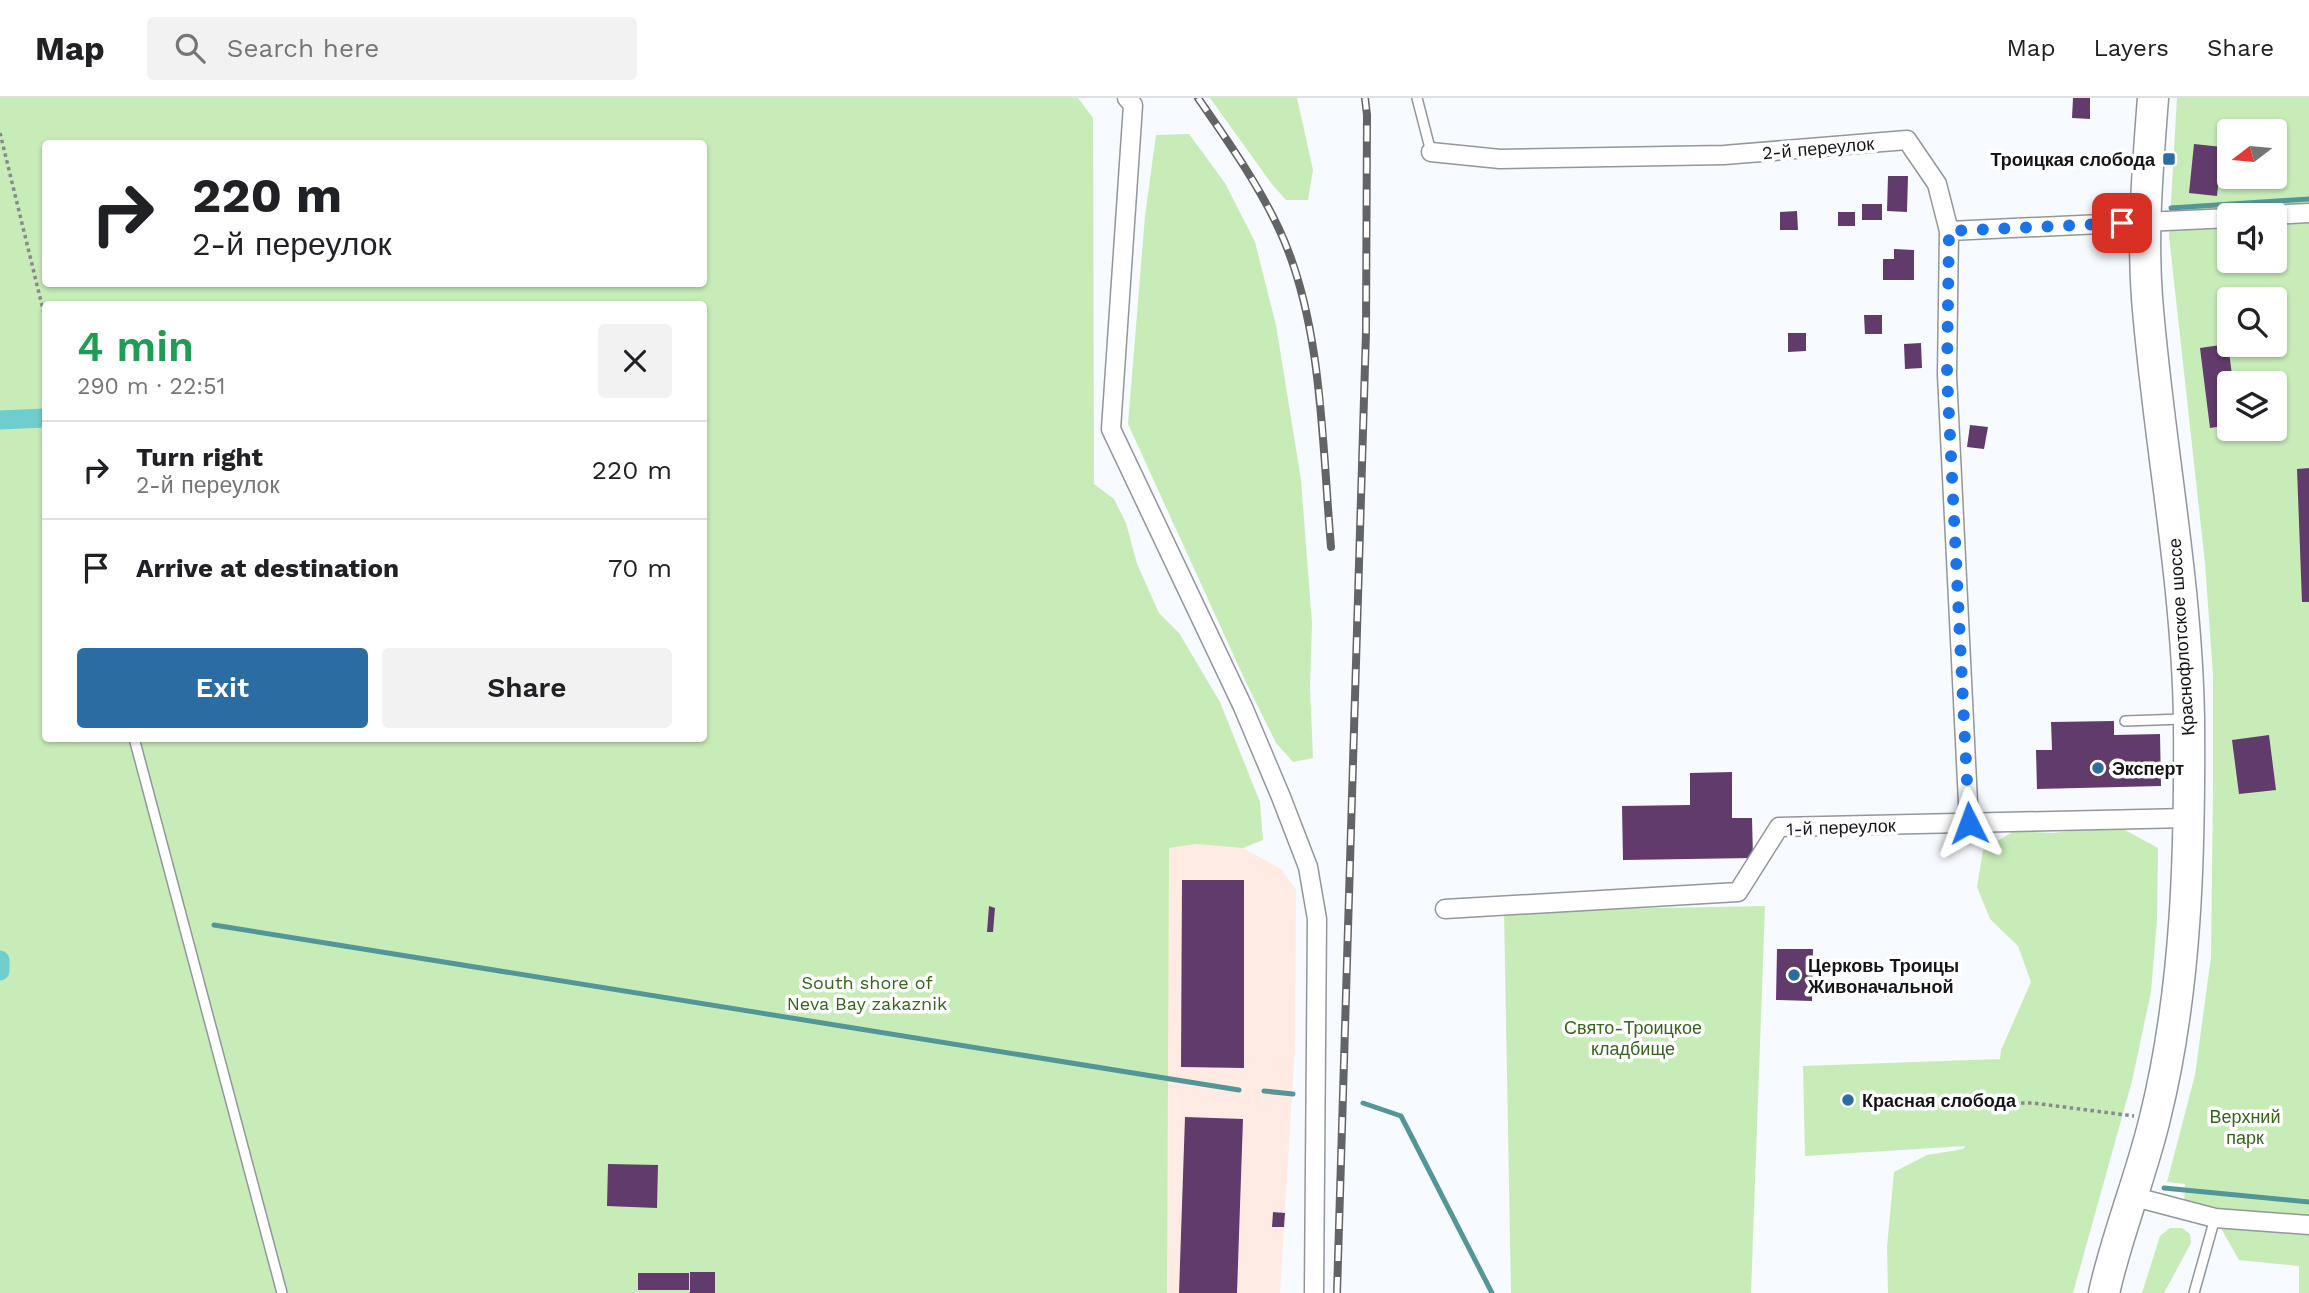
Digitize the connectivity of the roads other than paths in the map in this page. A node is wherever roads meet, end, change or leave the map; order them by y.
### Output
1 (1127, 98) edge
2 (1417, 98) edge
3 (2153, 98) edge
4 (1431, 152) joint
5 (2309, 213) edge
6 (2287, 214) edge
7 (2217, 219) edge
8 (2146, 222) junction
9 (1949, 231) junction
10 (2189, 718) junction
11 (2125, 721) dead end
12 (135, 742) edge
13 (2187, 818) junction
14 (1969, 823) junction
15 (1445, 909) dead end
16 (2131, 1196) junction
17 (2215, 1218) junction
18 (2309, 1225) edge
19 (282, 1293) edge
20 (1314, 1293) edge
21 (2104, 1293) edge
22 (2194, 1293) edge

1 - 20 street
2 - 4 lane
3 - 8 main road, Краснофлотское шоссе
4 - 9 street, 2-й переулок
5 - 6 street
7 - 8 street
8 - 9 street
8 - 10 main road, Краснофлотское шоссе
9 - 14 street
10 - 11 lane
10 - 13 main road, Краснофлотское шоссе
12 - 19 lane
13 - 14 street, 1-й переулок
13 - 16 main road, Краснофлотское шоссе
14 - 15 street, 1-й переулок
16 - 17 street
16 - 21 main road, Краснофлотское шоссе
17 - 18 street
17 - 22 lane

